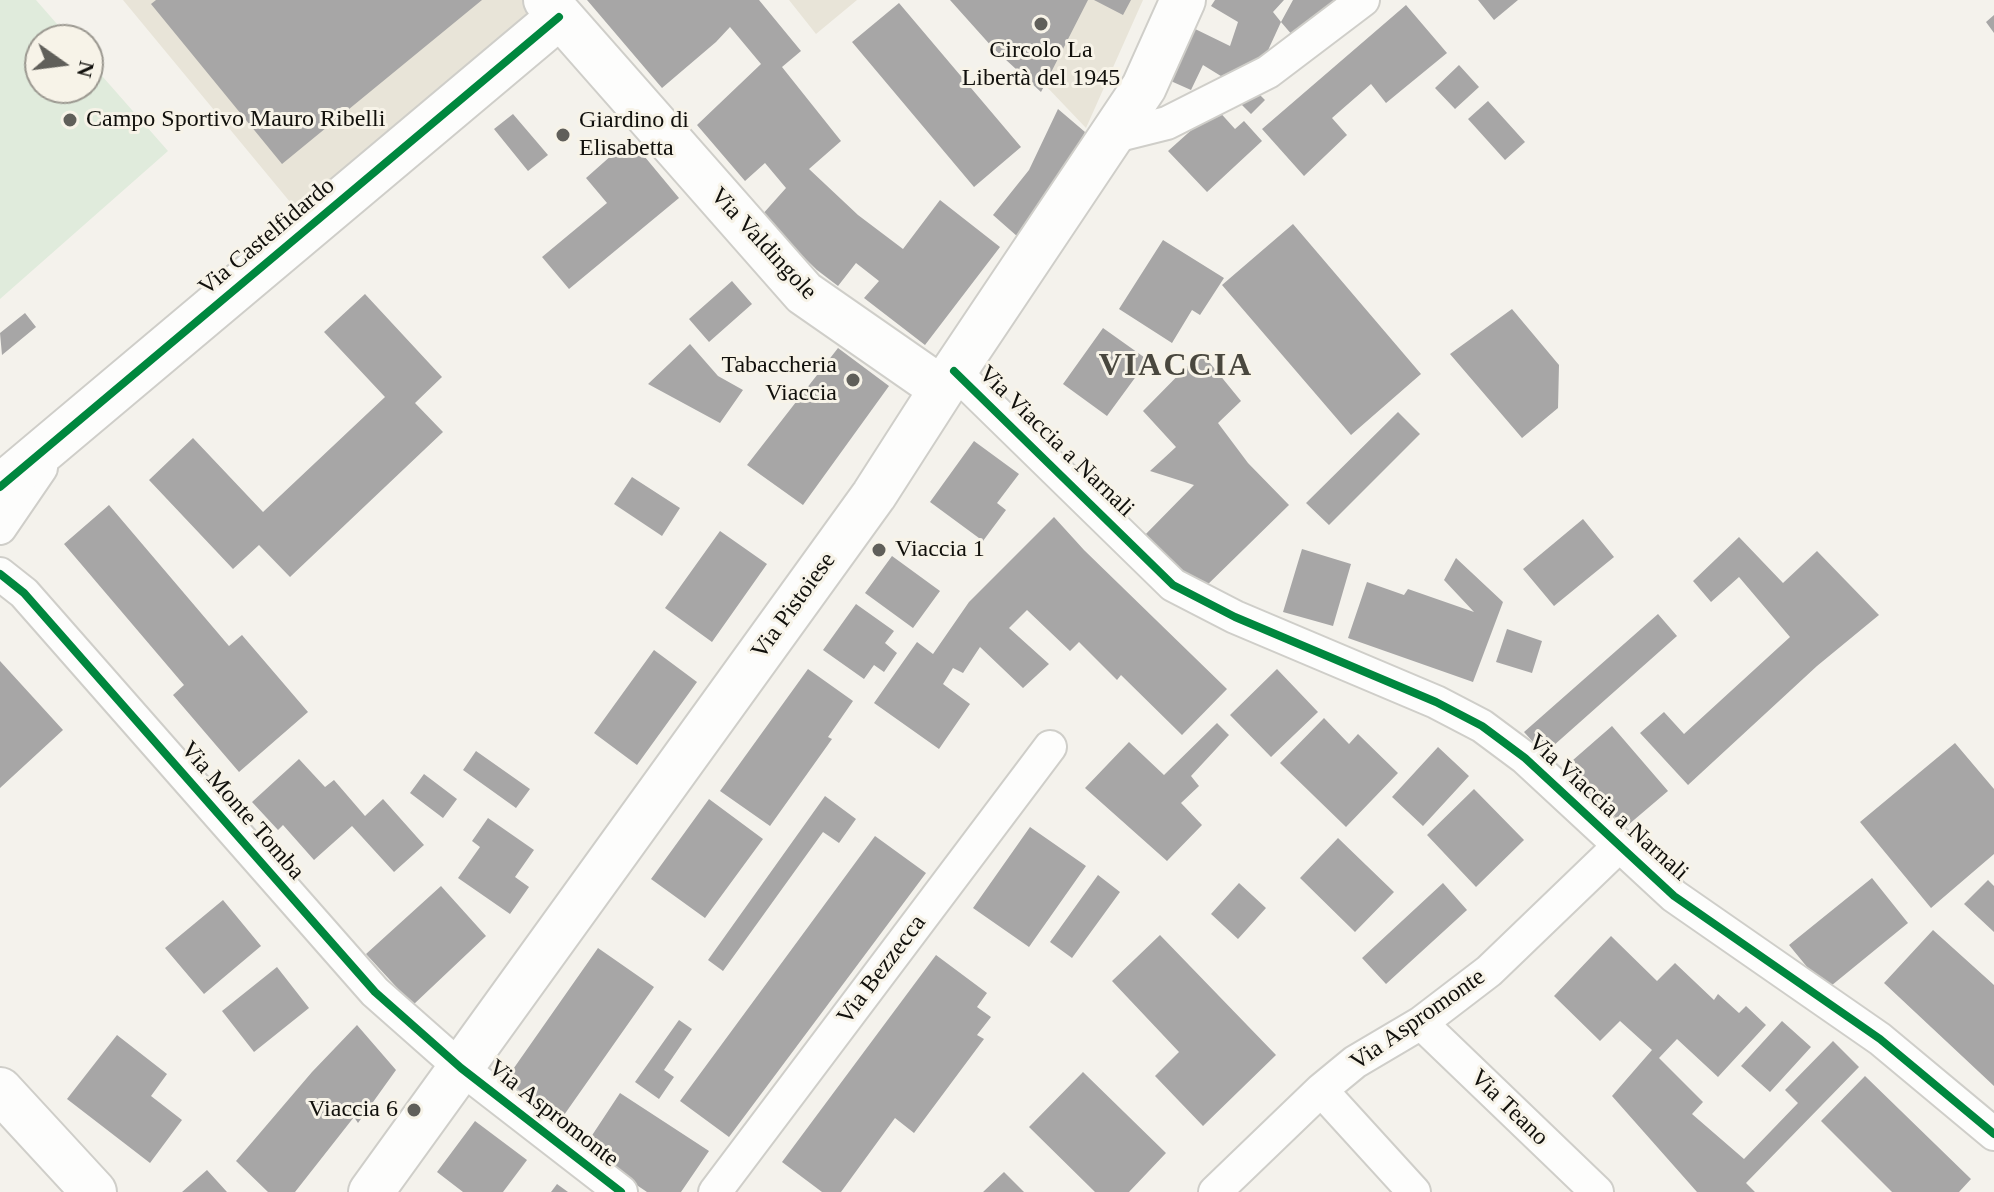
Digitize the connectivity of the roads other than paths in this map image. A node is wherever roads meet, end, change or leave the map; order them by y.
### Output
1 (1183, 0) edge
2 (1363, 0) edge
3 (553, 8) edge
4 (1111, 137) junction
5 (948, 380) junction
6 (73, 426) junction
7 (0, 487) edge
8 (0, 528) edge
9 (0, 546) edge
10 (12, 584) edge
11 (1050, 747) dead end
12 (1620, 845) junction
13 (1421, 1023) junction
14 (461, 1068) junction
15 (0, 1090) edge
16 (1321, 1090) junction
17 (1994, 1134) edge
18 (94, 1192) edge
19 (371, 1192) edge
20 (621, 1192) edge
21 (715, 1192) edge
22 (1215, 1192) edge
23 (1414, 1192) edge
24 (1597, 1192) edge

1 - 4 main road, Via Pistoiese
2 - 4 street
3 - 5 main road, Via Valdingole
3 - 6 main road, Via Castelfidardo
4 - 5 main road, Via Pistoiese
5 - 12 street, Via Viaccia a Narnali
5 - 14 main road, Via Pistoiese
6 - 7 main road, Via Castelfidardo
6 - 8 street
9 - 10 street, Via Monte Tomba
10 - 14 street, Via Monte Tomba
11 - 21 street, Via Bezzecca
12 - 13 street, Via Aspromonte
12 - 17 street, Via Viaccia a Narnali
13 - 16 street, Via Aspromonte
13 - 24 street, Via Teano
14 - 19 main road, Via Pistoiese
14 - 20 street, Via Aspromonte
15 - 18 main road
16 - 22 street, Via Aspromonte
16 - 23 street

